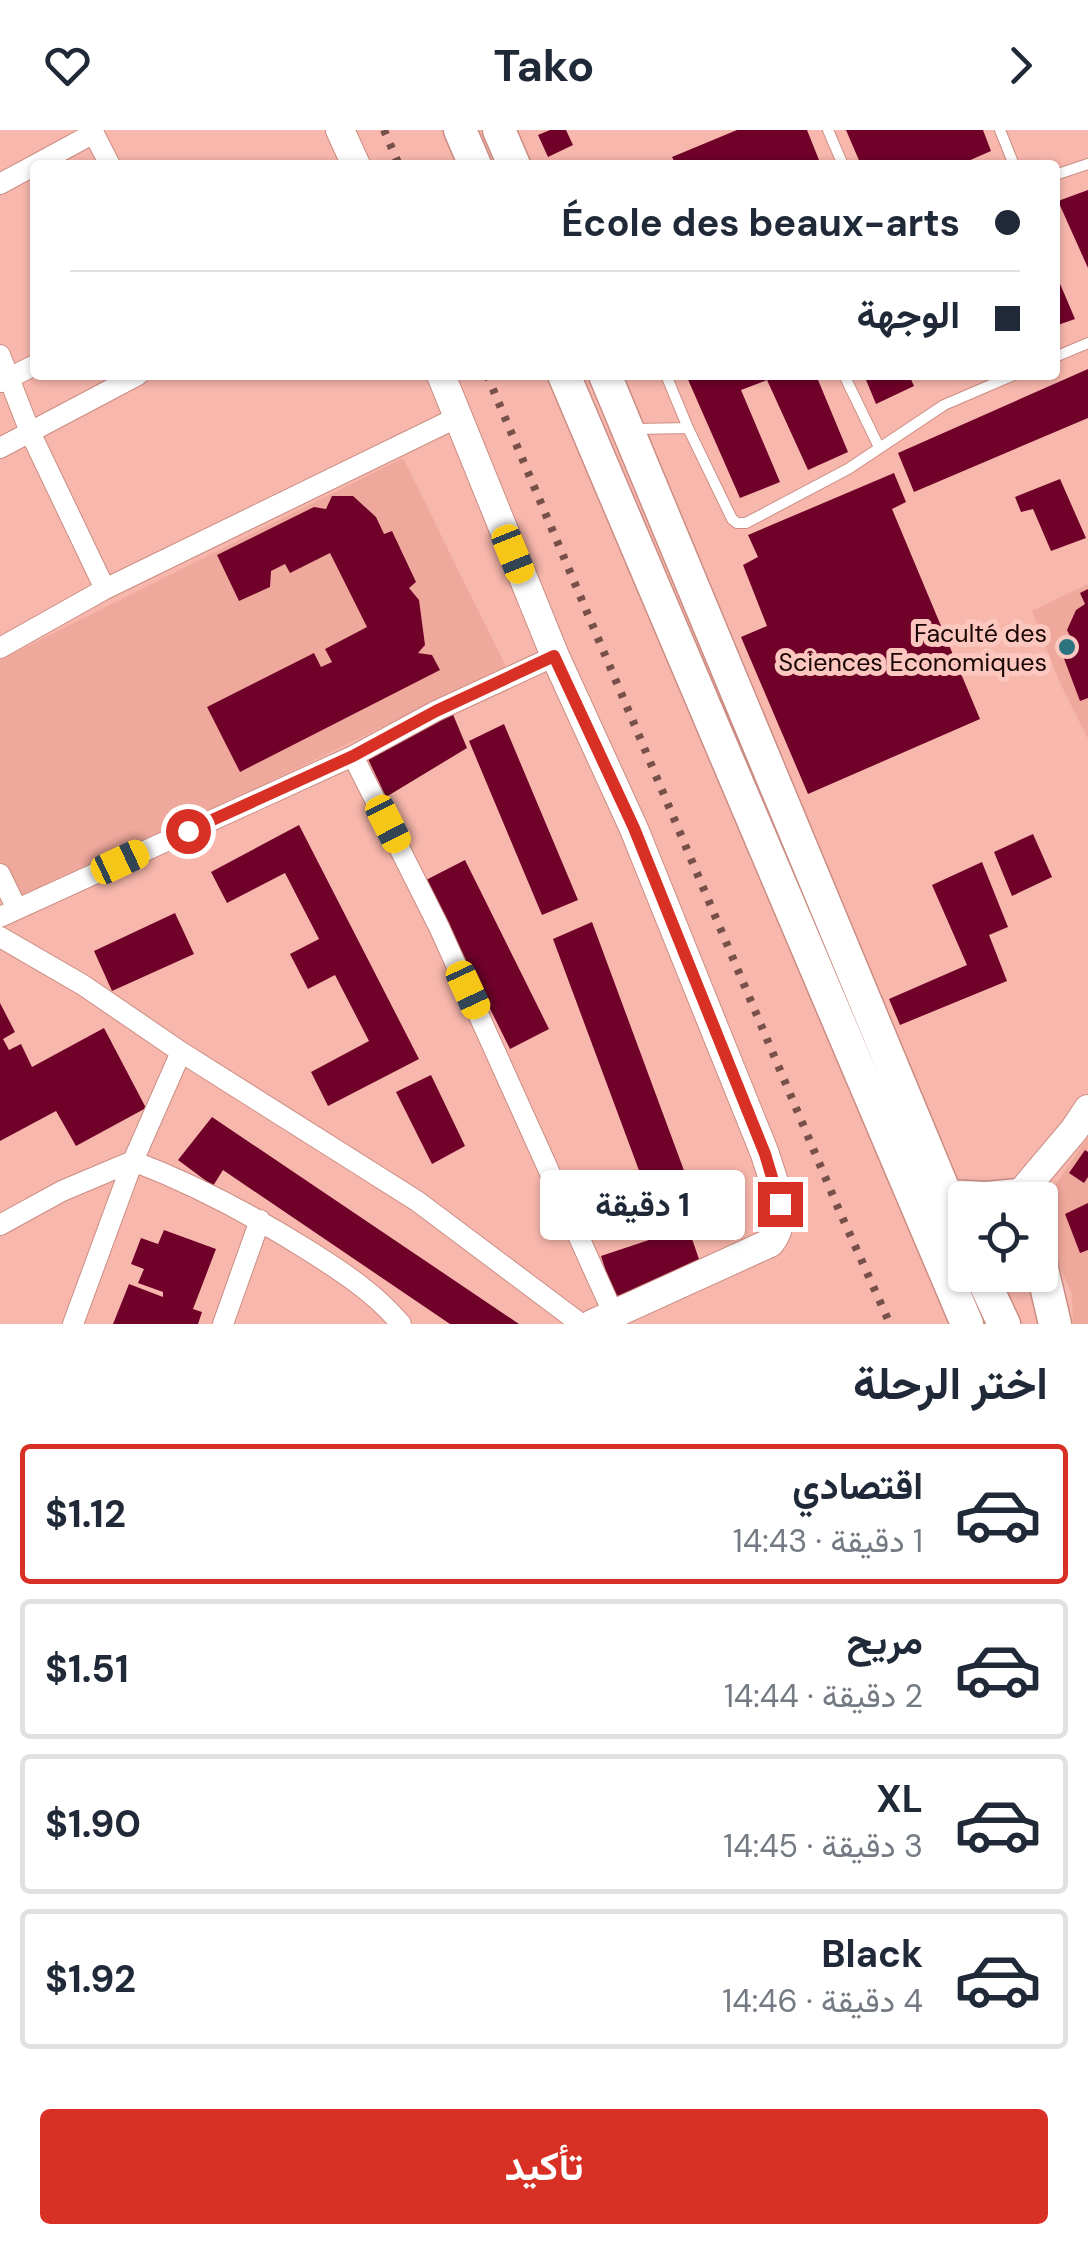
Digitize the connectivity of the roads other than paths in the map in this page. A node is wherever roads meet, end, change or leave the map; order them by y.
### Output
1 (340, 130) edge
2 (460, 130) edge
3 (498, 130) edge
4 (828, 130) edge
5 (1000, 130) edge
6 (93, 132) edge
7 (44, 160) edge
8 (107, 160) edge
9 (354, 160) edge
10 (473, 160) edge
11 (512, 160) edge
12 (840, 160) edge
13 (1012, 160) edge
14 (1088, 164) edge
15 (30, 168) edge
16 (1060, 173) edge
17 (0, 184) edge
18 (1088, 343) edge
19 (0, 354) edge
20 (1060, 355) edge
21 (30, 367) edge
22 (5, 380) edge
23 (129, 380) edge
24 (443, 380) edge
25 (566, 380) edge
26 (607, 380) edge
27 (668, 380) edge
28 (846, 380) edge
29 (1002, 380) edge
30 (458, 417) junction
31 (688, 428) junction
32 (629, 429) junction
33 (30, 432) junction
34 (0, 448) edge
35 (879, 448) junction
36 (105, 590) junction
37 (0, 648) edge
38 (554, 656) junction
39 (353, 756) junction
40 (0, 874) edge
41 (9, 913) edge
42 (0, 937) edge
43 (181, 1052) junction
44 (1083, 1126) edge
45 (133, 1161) junction
46 (1032, 1182) edge
47 (946, 1196) joint
48 (948, 1201) edge
49 (260, 1220) junction
50 (0, 1225) edge
51 (948, 1237) edge
52 (965, 1292) edge
53 (979, 1292) edge
54 (1047, 1292) edge
55 (603, 1319) edge
56 (73, 1324) edge
57 (223, 1324) edge
58 (401, 1324) edge
59 (581, 1324) edge
60 (968, 1324) edge
61 (1004, 1324) edge
62 (1054, 1324) edge

1 - 9 street
2 - 10 main road
3 - 11 main road
4 - 12 lane
5 - 13 lane
6 - 7 street
6 - 8 street
14 - 16 lane
15 - 17 street
18 - 20 lane
19 - 22 street
21 - 22 street
22 - 33 street
23 - 33 street
24 - 30 street
25 - 51 main road
26 - 32 main road
27 - 31 lane
28 - 35 lane
29 - 35 lane
30 - 36 street
30 - 38 street
31 - 32 lane
31 - 35 lane
32 - 47 main road
33 - 34 street
33 - 36 street
36 - 37 street
38 - 39 street
38 - 55 street
39 - 41 street
39 - 55 street
40 - 41 street
42 - 43 street
43 - 45 street
43 - 59 street
44 - 46 street
45 - 49 street
45 - 50 street
45 - 56 street
47 - 48 main road
49 - 57 street
49 - 58 street
52 - 60 main road
53 - 61 main road
54 - 62 main road

